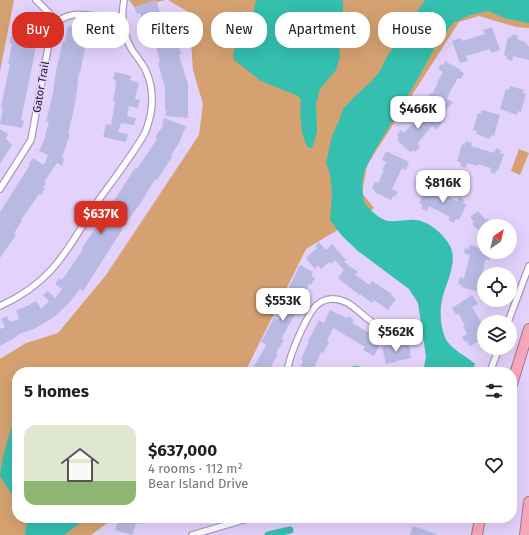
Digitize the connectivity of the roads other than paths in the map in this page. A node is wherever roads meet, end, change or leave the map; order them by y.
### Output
1 (36, 0) edge
2 (124, 0) edge
3 (48, 12) edge
4 (123, 12) edge
5 (129, 43) edge
6 (48, 48) edge
7 (0, 189) edge
8 (529, 266) edge
9 (0, 306) edge
10 (511, 315) edge
11 (394, 326) dead end
12 (529, 329) edge
13 (496, 355) edge
14 (288, 367) edge
15 (492, 367) edge
16 (517, 368) edge
17 (529, 502) edge
18 (231, 523) edge
19 (479, 523) edge
20 (192, 535) edge
21 (477, 535) edge
22 (526, 535) edge

1 - 3 street
2 - 4 street
5 - 9 street
6 - 7 street, Gator Trail
8 - 10 street
11 - 14 street
12 - 16 highway
13 - 15 street
17 - 22 highway
18 - 20 street
19 - 21 highway

